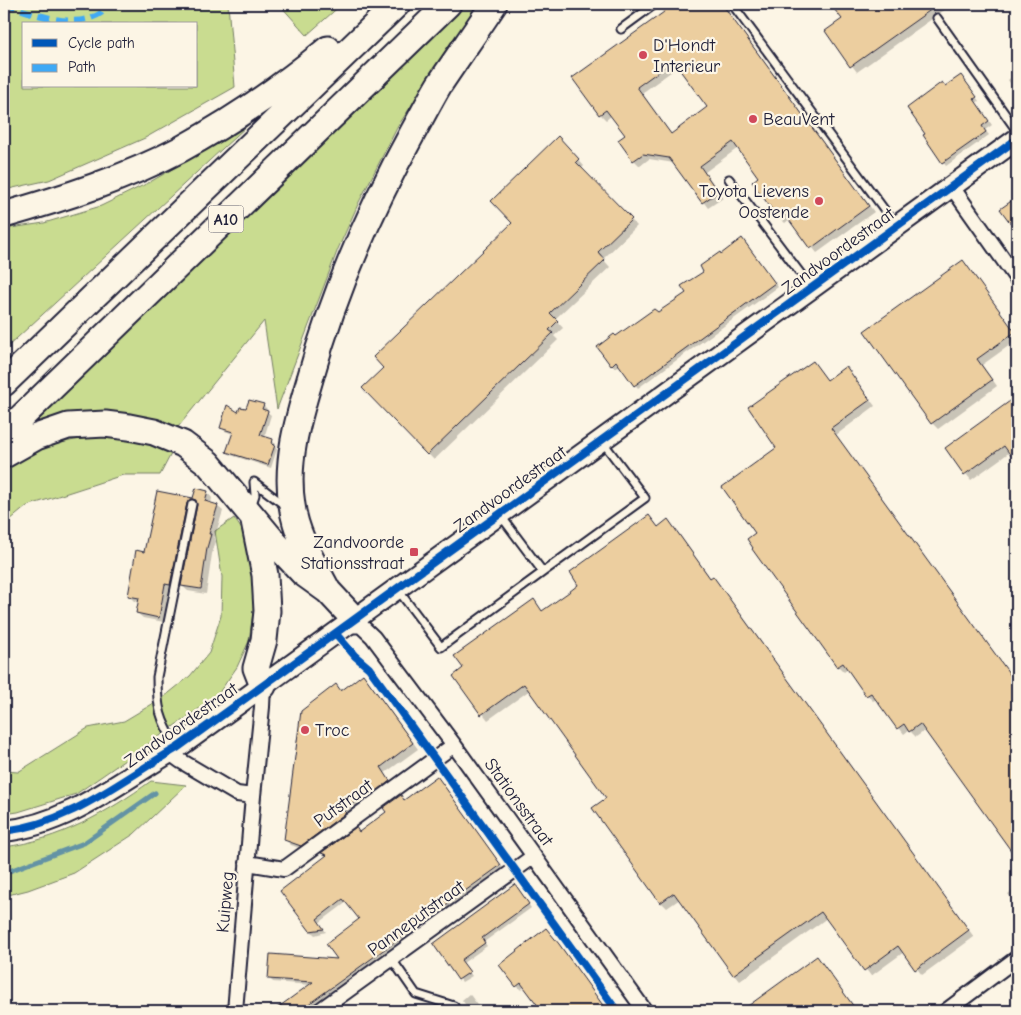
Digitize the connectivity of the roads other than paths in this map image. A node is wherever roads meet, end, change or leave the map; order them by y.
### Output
1 (385, 4) edge
2 (397, 4) edge
3 (448, 4) edge
4 (494, 4) edge
5 (656, 4) edge
6 (732, 4) edge
7 (937, 18) dead end
8 (621, 29) dead end
9 (1017, 131) edge
10 (1017, 139) edge
11 (729, 178) dead end
12 (952, 187) junction
13 (4, 215) edge
14 (897, 226) junction
15 (1017, 279) edge
16 (812, 288) junction
17 (4, 383) edge
18 (4, 434) edge
19 (602, 441) junction
20 (4, 455) edge
21 (192, 504) dead end
22 (292, 504) junction
23 (251, 514) junction
24 (500, 515) junction
25 (542, 572) junction
26 (398, 590) junction
27 (328, 591) junction
28 (355, 620) junction
29 (263, 686) junction
30 (454, 745) junction
31 (174, 751) junction
32 (253, 796) junction
33 (4, 831) edge
34 (534, 856) junction
35 (247, 863) junction
36 (391, 958) junction
37 (1017, 958) edge
38 (235, 1011) edge
39 (320, 1011) edge
40 (458, 1011) edge
41 (645, 1011) edge
42 (946, 1011) edge

1 - 13 highway
2 - 17 highway, A10
3 - 18 highway, A10
4 - 22 highway
5 - 8 lane
6 - 14 lane
7 - 9 lane
10 - 12 main road, Zandvoordestraat
11 - 16 lane
12 - 14 main road, Zandvoordestraat
12 - 15 street
14 - 16 main road, Zandvoordestraat
16 - 19 main road, Zandvoordestraat
19 - 24 main road, Zandvoordestraat
19 - 25 lane
20 - 23 highway
21 - 31 lane
22 - 23 lane
22 - 27 highway
23 - 27 highway
23 - 29 highway
24 - 25 lane
24 - 26 main road, Zandvoordestraat
25 - 26 lane
26 - 28 main road, Zandvoordestraat
27 - 28 highway
28 - 29 main road, Zandvoordestraat
28 - 30 street, Stationsstraat
29 - 31 main road, Zandvoordestraat
29 - 32 street, Kuipweg
30 - 34 street, Stationsstraat
30 - 35 street, Putstraat
31 - 32 street
31 - 33 main road, Zandvoordestraat
32 - 35 street, Kuipweg
34 - 36 street, Panneputstraat
34 - 41 street, Stationsstraat
35 - 38 street, Kuipweg
36 - 39 street, Panneputstraat
36 - 40 lane
37 - 42 street

